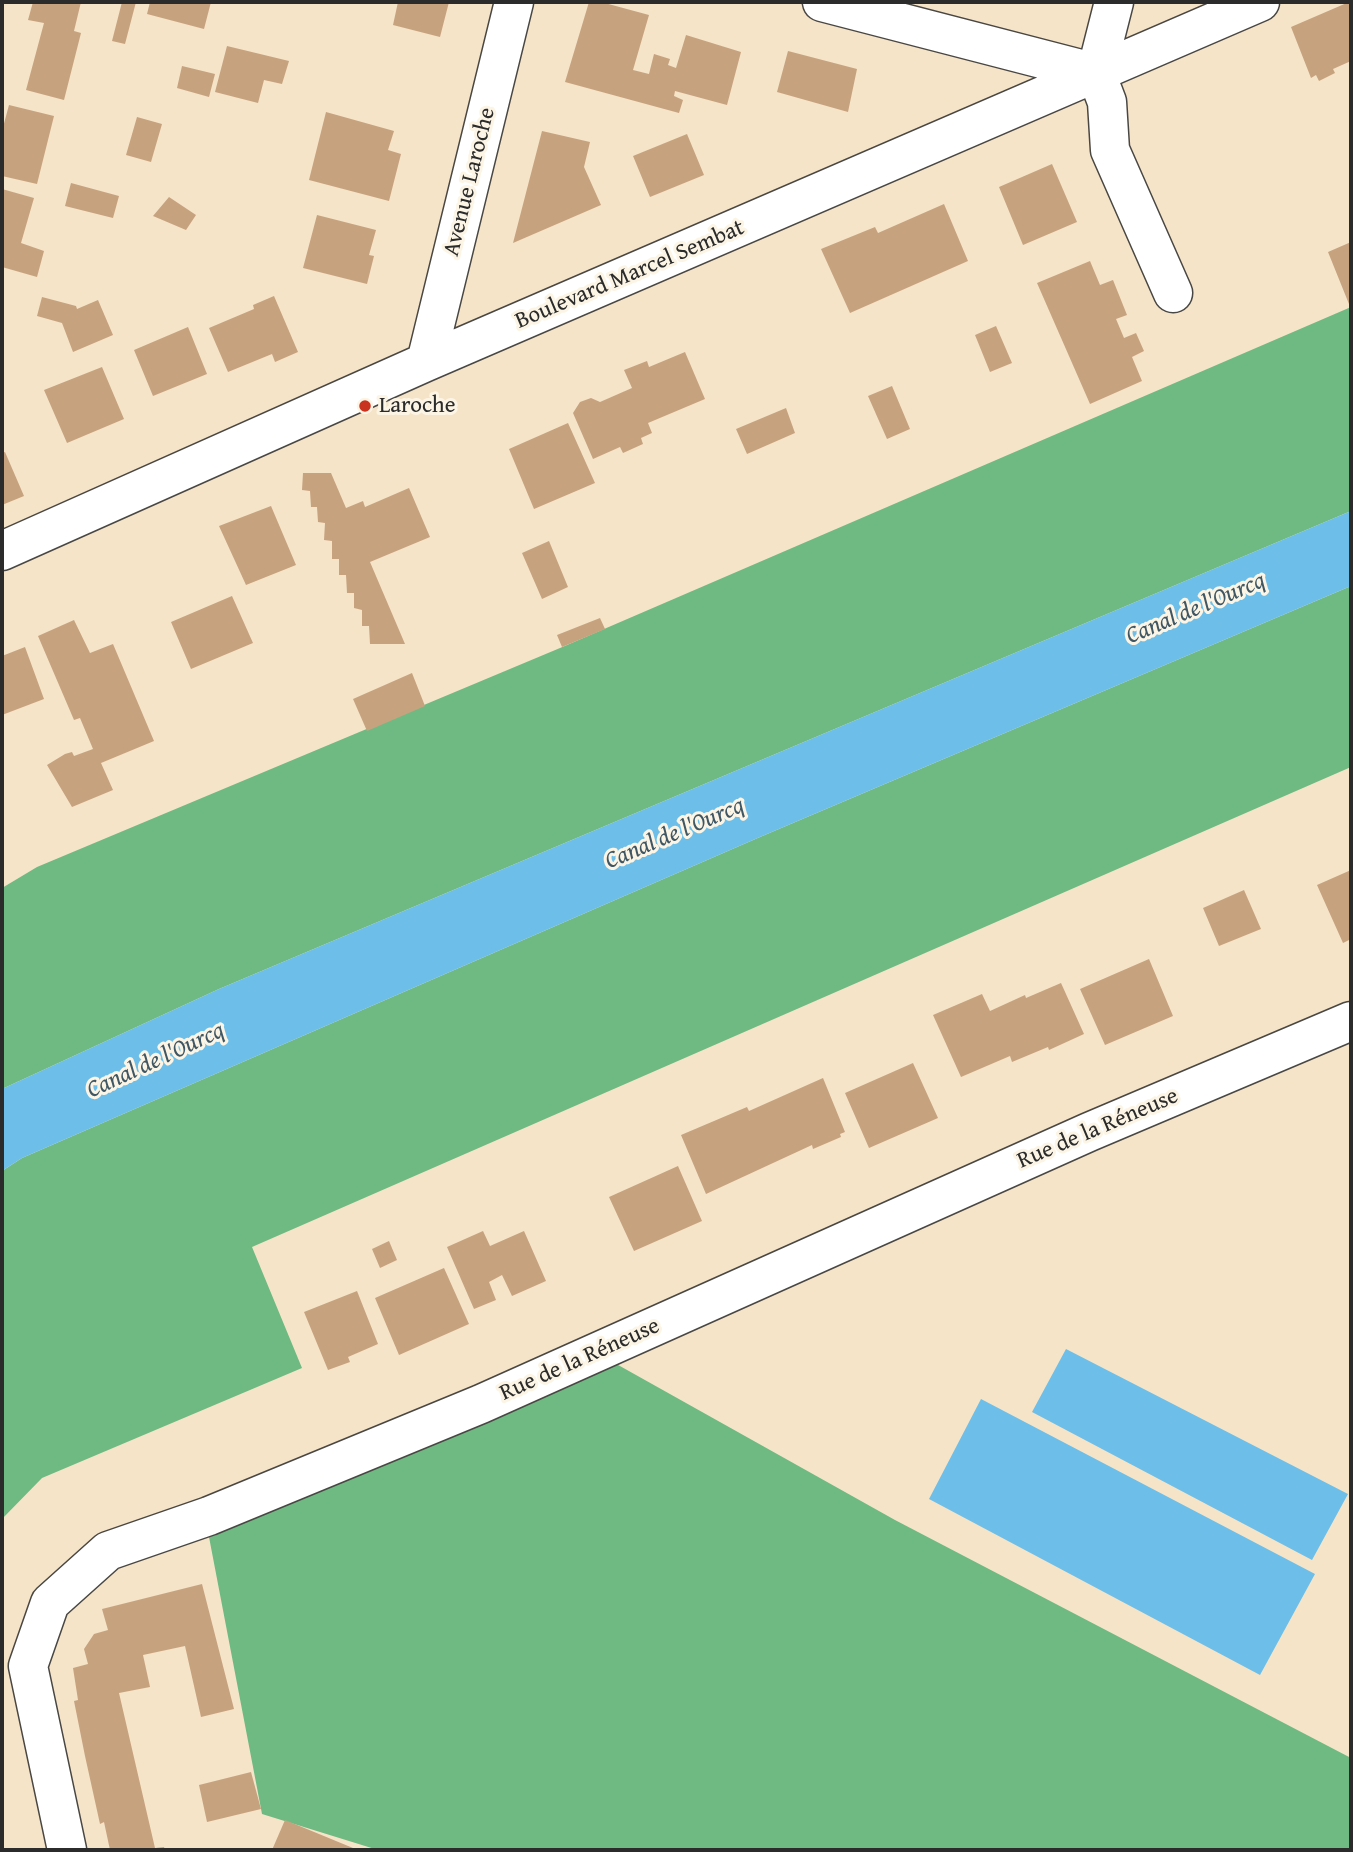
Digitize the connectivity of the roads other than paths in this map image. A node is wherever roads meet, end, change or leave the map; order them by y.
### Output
1 (514, 2) edge
2 (822, 2) edge
3 (1114, 2) edge
4 (1260, 2) edge
5 (1096, 73) junction
6 (1173, 293) dead end
7 (426, 362) junction
8 (2, 551) edge
9 (1351, 1021) edge
10 (67, 1850) edge

1 - 7 street, Avenue Laroche
2 - 5 street
3 - 5 street
4 - 5 street, Boulevard Marcel Sembat
5 - 6 street
5 - 7 street, Boulevard Marcel Sembat
7 - 8 street, Boulevard Marcel Sembat
9 - 10 street, Rue de la Réneuse

